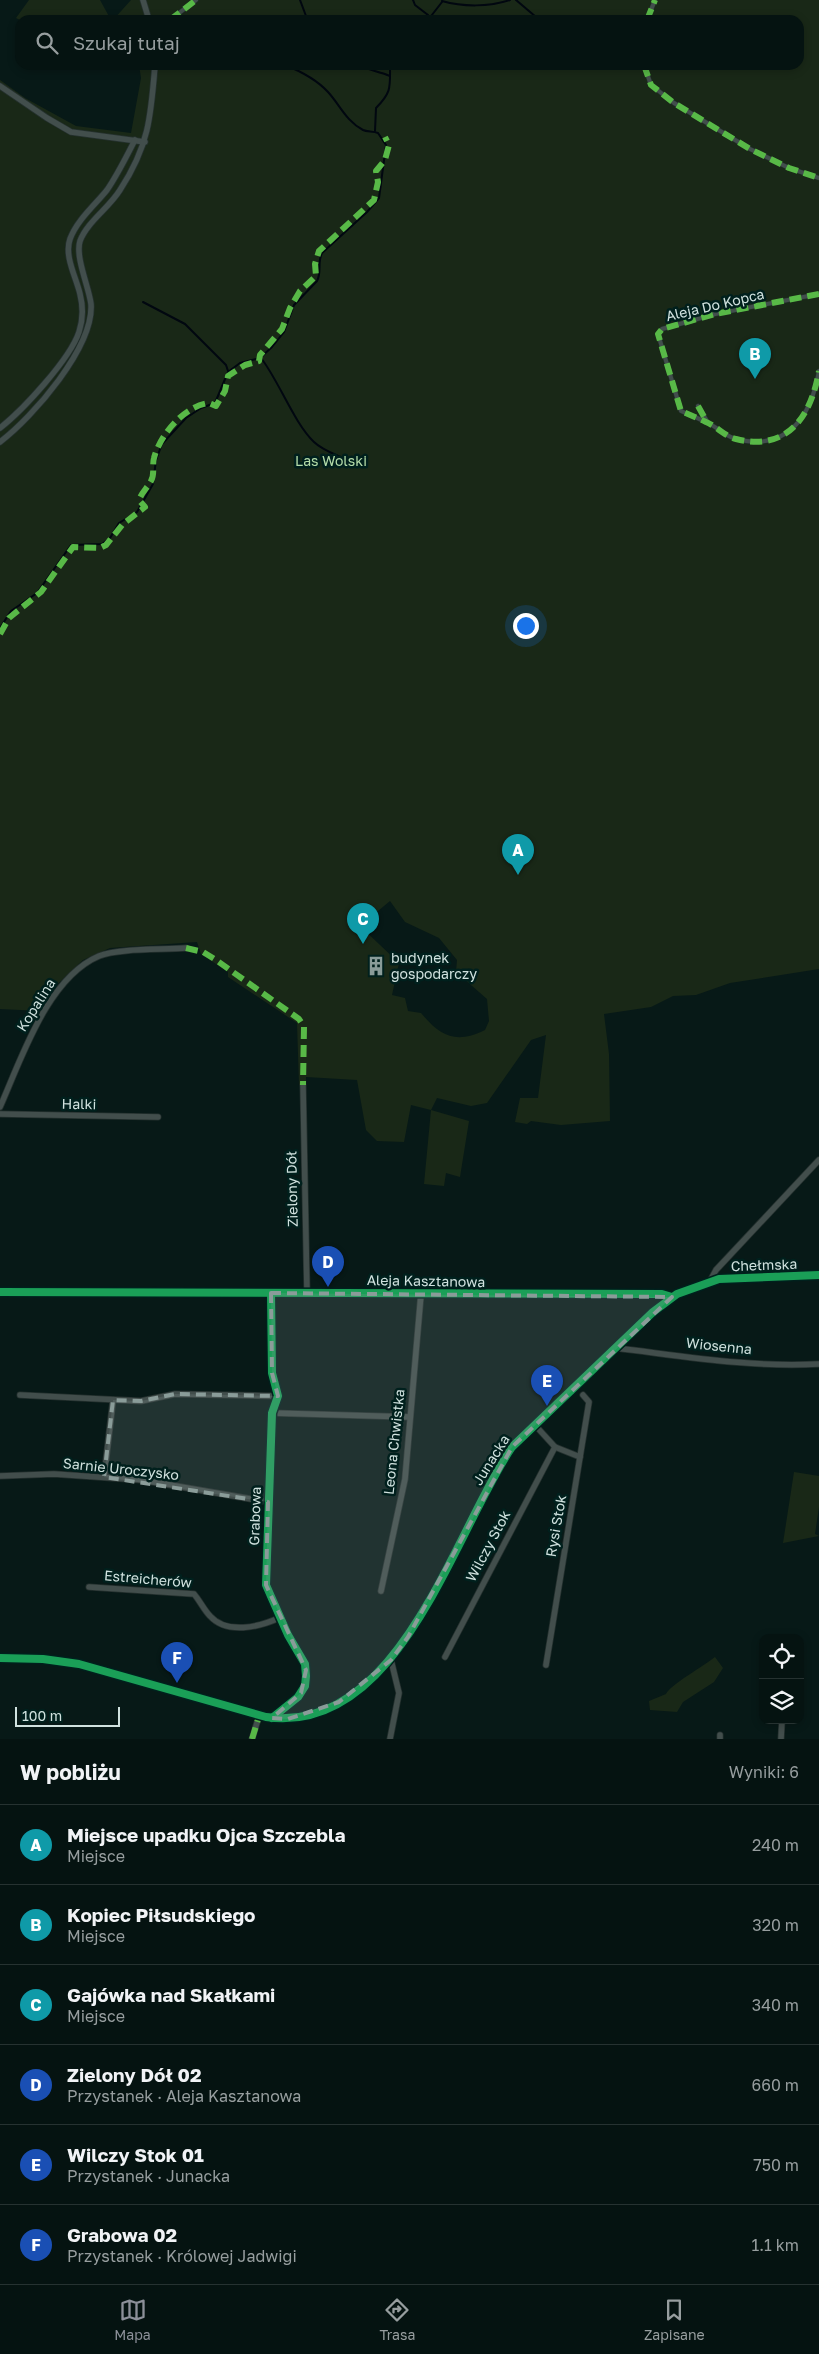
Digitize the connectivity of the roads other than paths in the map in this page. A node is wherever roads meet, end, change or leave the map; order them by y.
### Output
1 (143, 0) edge
2 (196, 0) edge
3 (655, 0) edge
4 (148, 15) edge
5 (176, 15) edge
6 (649, 15) edge
7 (155, 70) edge
8 (646, 70) edge
9 (0, 86) edge
10 (135, 140) junction
11 (145, 142) junction
12 (819, 178) edge
13 (819, 294) edge
14 (819, 371) edge
15 (698, 406) dead end
16 (707, 422) junction
17 (0, 428) edge
18 (0, 442) edge
19 (186, 948) dead end
20 (303, 1085) dead end
21 (0, 1106) edge
22 (0, 1114) edge
23 (158, 1117) dead end
24 (819, 1160) edge
25 (819, 1275) edge
26 (710, 1281) junction
27 (0, 1292) edge
28 (307, 1292) junction
29 (271, 1293) junction
30 (421, 1294) junction
31 (672, 1297) junction
32 (616, 1348) junction
33 (819, 1364) edge
34 (583, 1394) dead end
35 (20, 1395) dead end
36 (278, 1396) junction
37 (113, 1400) junction
38 (272, 1413) junction
39 (410, 1417) junction
40 (534, 1424) junction
41 (555, 1447) junction
42 (580, 1457) junction
43 (0, 1476) edge
44 (104, 1477) junction
45 (268, 1502) junction
46 (88, 1587) dead end
47 (380, 1591) dead end
48 (279, 1618) junction
49 (445, 1657) dead end
50 (0, 1658) edge
51 (391, 1660) junction
52 (546, 1664) dead end
53 (259, 1716) junction
54 (272, 1718) junction
55 (782, 1724) edge
56 (252, 1739) edge
57 (390, 1739) edge
58 (781, 1739) edge

1 - 4 street
2 - 5 street
3 - 6 street
7 - 11 street
8 - 12 street
9 - 10 street
10 - 11 street
10 - 17 street
11 - 18 street
13 - 16 street, Aleja Do Kopca
14 - 16 street
15 - 16 street
19 - 21 street, Kopalina
20 - 28 street, Zielony Dół
22 - 23 street, Halki
24 - 26 street
25 - 26 street, Chełmska
26 - 31 street, Junacka
27 - 29 street, Aleja Kasztanowa
28 - 29 street, Aleja Kasztanowa
28 - 30 street, Aleja Kasztanowa
29 - 36 street
30 - 31 street, Aleja Kasztanowa
30 - 39 street, Leona Chwistka
31 - 32 street, Junacka
32 - 33 street, Wiosenna
32 - 40 street, Junacka
34 - 42 street, Rysi Stok
35 - 37 street
36 - 37 street
36 - 38 street, Grabowa
37 - 44 street
38 - 39 street
38 - 45 street, Grabowa
39 - 47 street, Leona Chwistka
40 - 41 street
40 - 51 street, Junacka
41 - 42 street
41 - 49 street, Wilczy Stok
42 - 52 street, Rysi Stok
43 - 44 street, Sarnie Uroczysko
44 - 45 street, Sarnie Uroczysko
45 - 48 street, Grabowa
46 - 48 street, Estreicherów
48 - 54 street, Grabowa
50 - 53 street, Junacka
51 - 54 street, Junacka
51 - 57 street
53 - 54 street, Junacka
53 - 56 street
55 - 58 street

